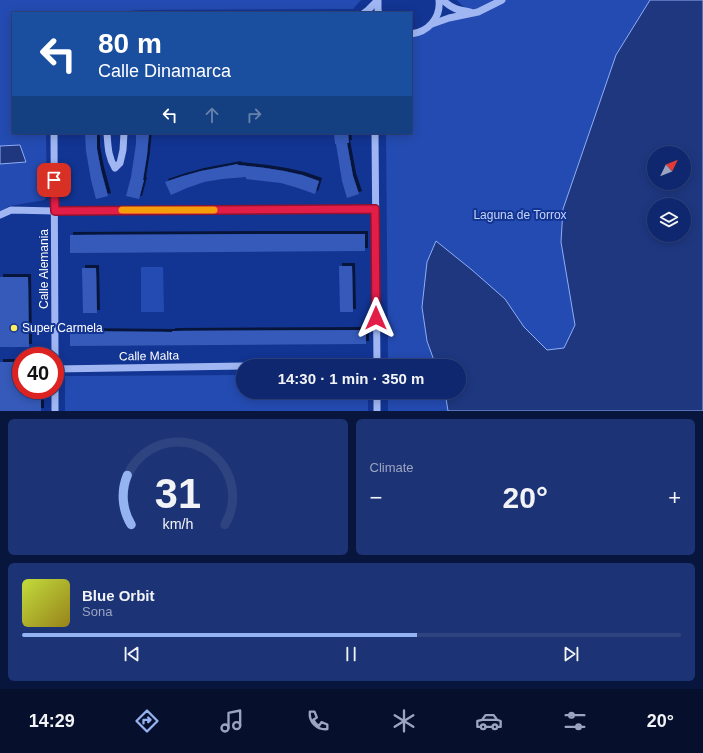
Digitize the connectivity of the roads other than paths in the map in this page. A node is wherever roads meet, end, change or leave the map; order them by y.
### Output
1 (378, 0) edge
2 (439, 0) edge
3 (443, 0) edge
4 (502, 0) edge
5 (365, 12) edge
6 (379, 12) edge
7 (478, 12) junction
8 (432, 24) junction
9 (412, 34) edge
10 (54, 134) edge
11 (107, 134) edge
12 (124, 134) edge
13 (375, 134) edge
14 (375, 209) junction
15 (55, 211) junction
16 (0, 214) edge
17 (55, 347) edge
18 (377, 359) edge
19 (236, 366) edge
20 (64, 368) edge
21 (55, 399) edge
22 (377, 399) edge
23 (55, 411) edge
24 (377, 411) edge

1 - 5 street
1 - 6 street
2 - 8 street
3 - 7 street
4 - 7 street
7 - 8 street
8 - 9 street
10 - 15 street, Calle Alemania
11 - 12 street
13 - 14 street
14 - 15 street
14 - 18 street
15 - 16 street
15 - 17 street, Calle Alemania
19 - 20 street, Calle Malta
21 - 23 street
22 - 24 street

